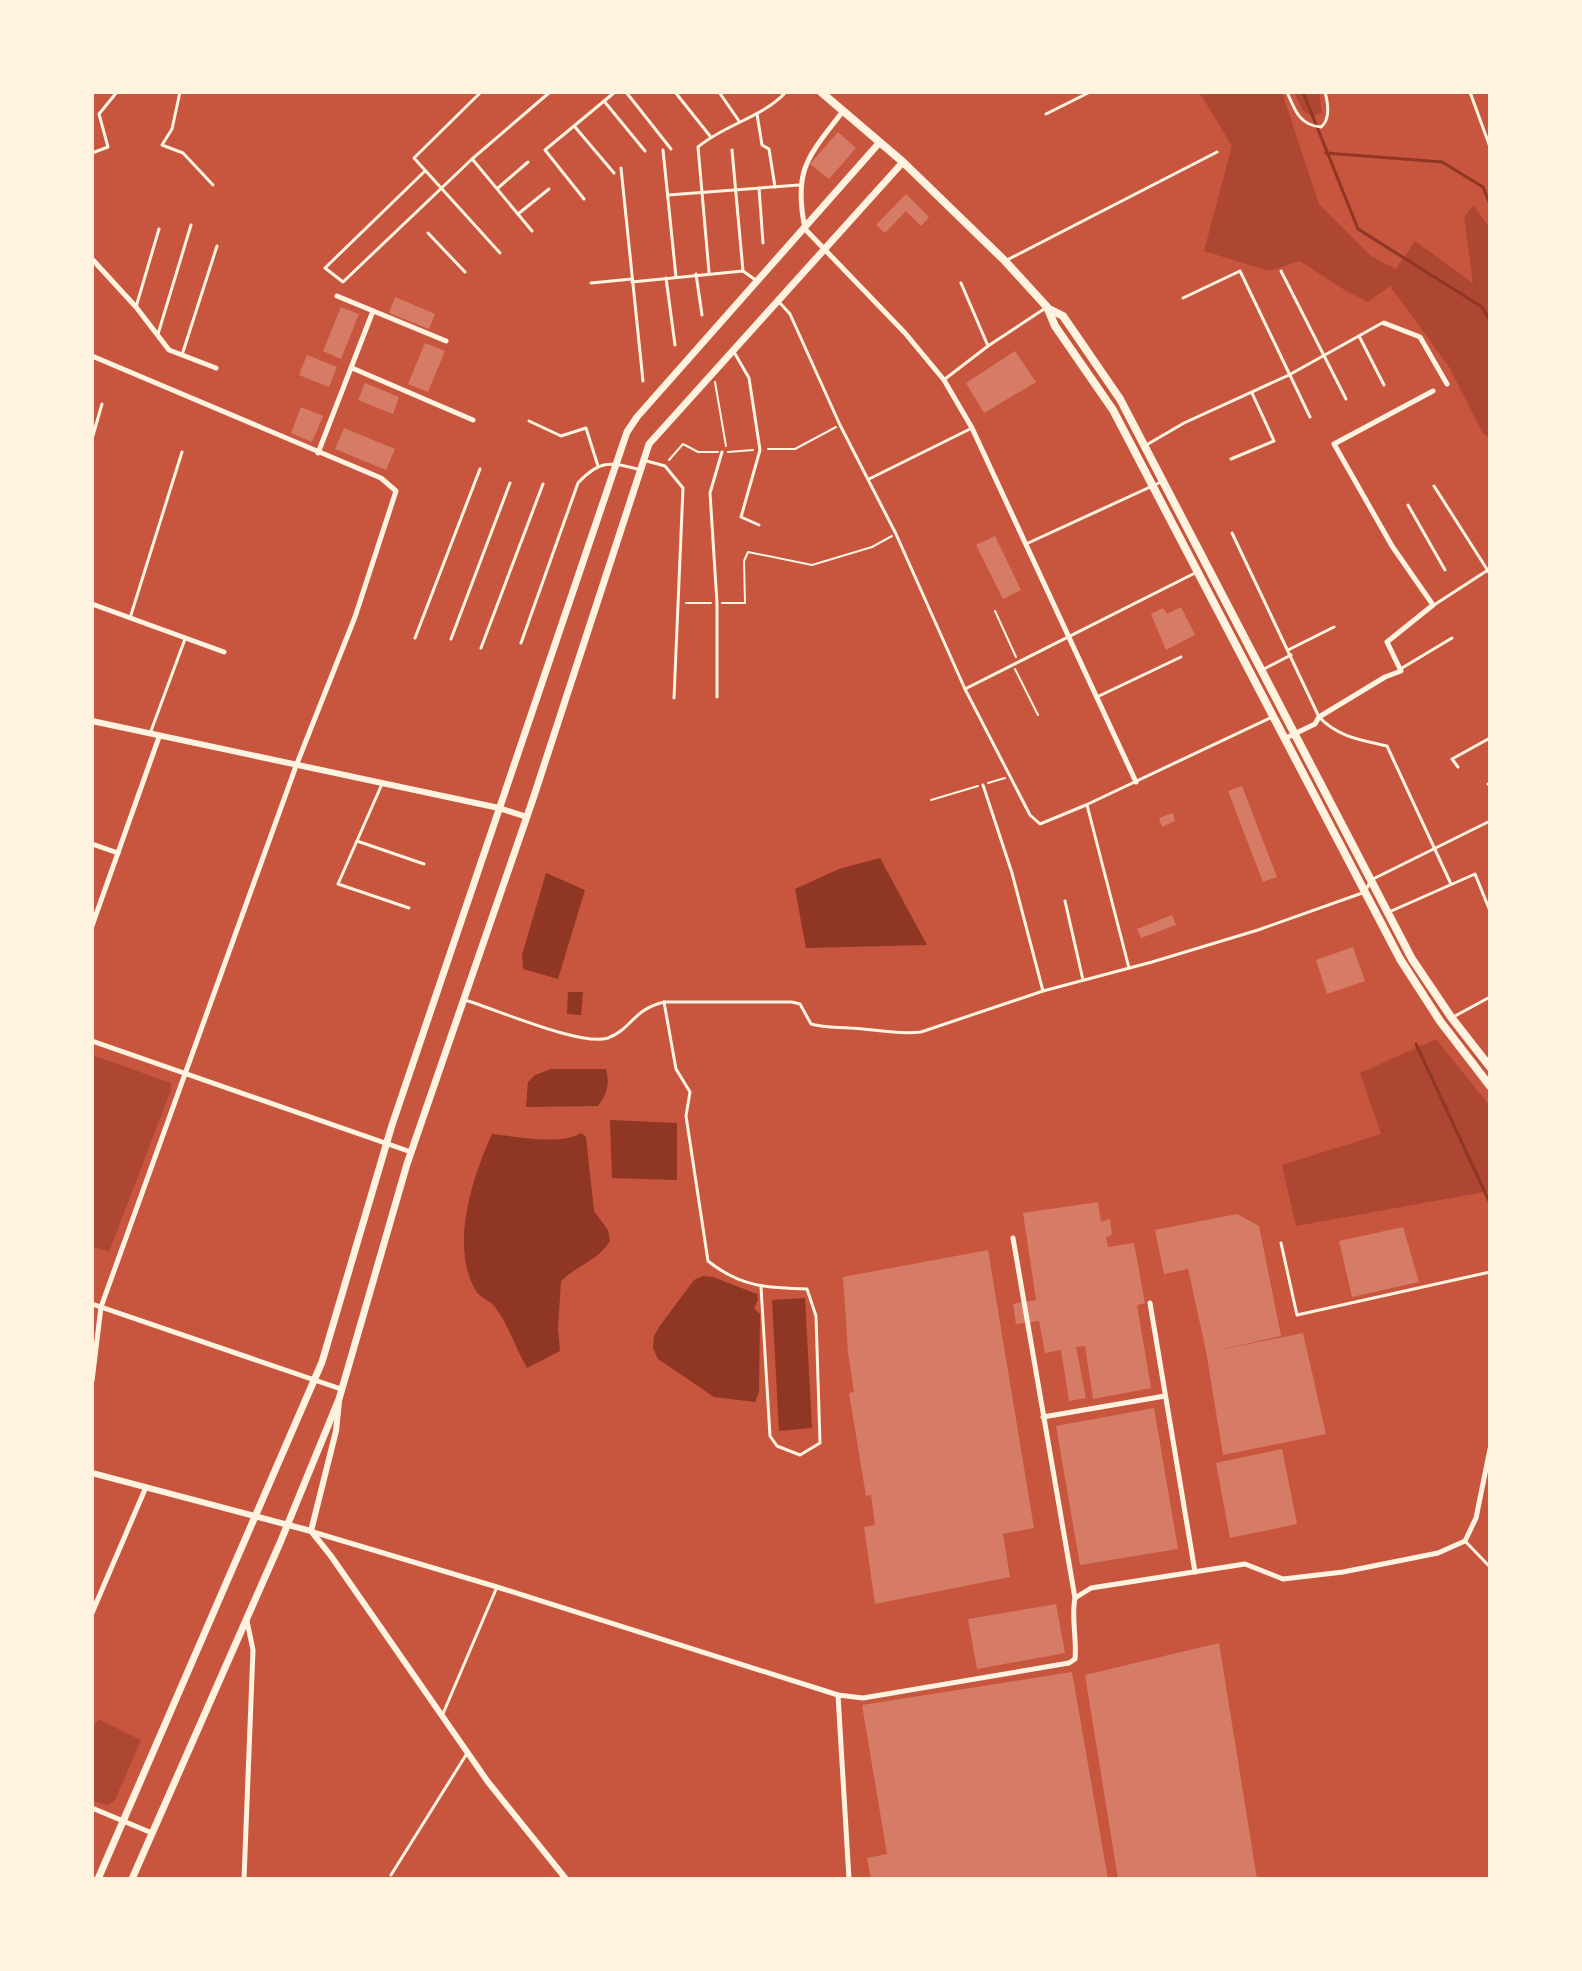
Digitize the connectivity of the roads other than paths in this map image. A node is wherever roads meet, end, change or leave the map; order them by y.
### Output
1 (117, 92) edge
2 (180, 92) edge
3 (481, 92) edge
4 (550, 92) edge
5 (615, 92) edge
6 (626, 92) edge
7 (675, 92) edge
8 (719, 92) edge
9 (786, 92) edge
10 (821, 92) edge
11 (1090, 92) edge
12 (1287, 92) edge
13 (1325, 92) edge
14 (1470, 92) edge
15 (604, 101) junction
16 (843, 111) junction
17 (757, 114) junction
18 (1046, 114) dead end
19 (739, 121) junction
20 (574, 127) junction
21 (710, 137) junction
22 (880, 142) junction
23 (1490, 147) edge
24 (671, 149) dead end
25 (663, 150) dead end
26 (732, 150) dead end
27 (645, 151) dead end
28 (1217, 152) dead end
29 (92, 153) edge
30 (472, 159) junction
31 (528, 162) dead end
32 (903, 162) junction
33 (621, 168) dead end
34 (425, 171) junction
35 (614, 173) dead end
36 (92, 180) edge
37 (213, 185) dead end
38 (801, 185) junction
39 (775, 187) junction
40 (498, 188) junction
41 (759, 188) junction
42 (443, 189) junction
43 (549, 189) dead end
44 (92, 190) edge
45 (735, 191) junction
46 (701, 193) junction
47 (668, 195) junction
48 (584, 199) dead end
49 (518, 214) junction
50 (191, 225) dead end
51 (159, 229) dead end
52 (805, 229) junction
53 (532, 231) dead end
54 (428, 233) dead end
55 (763, 243) dead end
56 (217, 246) dead end
57 (824, 248) junction
58 (500, 253) dead end
59 (92, 259) edge
60 (1005, 261) junction
61 (743, 271) junction
62 (1281, 271) dead end
63 (465, 272) dead end
64 (709, 272) junction
65 (696, 274) junction
66 (676, 277) junction
67 (666, 278) junction
68 (632, 280) junction
69 (758, 281) junction
70 (591, 283) dead end
71 (961, 283) dead end
72 (337, 296) dead end
73 (1183, 298) dead end
74 (777, 300) junction
75 (136, 307) junction
76 (1047, 307) junction
77 (373, 311) junction
78 (702, 315) dead end
79 (1384, 323) joint
80 (158, 334) junction
81 (1359, 336) junction
82 (446, 341) dead end
83 (675, 345) dead end
84 (988, 346) junction
85 (733, 349) junction
86 (182, 355) junction
87 (92, 356) edge
88 (1322, 356) junction
89 (216, 368) dead end
90 (352, 368) junction
91 (1289, 375) junction
92 (944, 380) junction
93 (643, 381) dead end
94 (1447, 384) dead end
95 (1384, 385) dead end
96 (1433, 391) dead end
97 (1252, 393) junction
98 (1346, 399) dead end
99 (102, 404) dead end
100 (1310, 417) dead end
101 (473, 420) dead end
102 (529, 421) dead end
103 (972, 428) junction
104 (92, 439) edge
105 (1144, 446) junction
106 (182, 452) dead end
107 (724, 452) road end
108 (318, 453) junction
109 (1231, 459) dead end
110 (643, 460) junction
111 (616, 463) junction
112 (598, 466) junction
113 (480, 469) dead end
114 (641, 470) junction
115 (869, 479) junction
116 (1163, 482) junction
117 (510, 483) dead end
118 (543, 484) dead end
119 (1153, 486) junction
120 (1434, 486) dead end
121 (1408, 505) dead end
122 (759, 525) dead end
123 (1232, 533) dead end
124 (1026, 544) junction
125 (1203, 568) junction
126 (1445, 570) dead end
127 (1489, 572) edge
128 (92, 604) edge
129 (1433, 605) junction
130 (130, 618) junction
131 (1334, 627) dead end
132 (1067, 637) junction
133 (415, 638) dead end
134 (1452, 638) dead end
135 (185, 639) junction
136 (451, 639) dead end
137 (521, 643) dead end
138 (481, 648) dead end
139 (1288, 650) junction
140 (224, 652) dead end
141 (1291, 655) junction
142 (1181, 657) dead end
143 (1402, 668) junction
144 (1261, 670) junction
145 (965, 689) junction
146 (717, 697) dead end
147 (674, 698) dead end
148 (1095, 698) junction
149 (1279, 714) junction
150 (1319, 717) junction
151 (92, 721) edge
152 (1295, 733) junction
153 (150, 735) junction
154 (159, 737) junction
155 (1286, 738) junction
156 (1490, 738) edge
157 (296, 766) junction
158 (1458, 767) dead end
159 (1136, 782) junction
160 (383, 783) junction
161 (983, 785) road end
162 (1086, 805) junction
163 (499, 808) junction
164 (527, 817) junction
165 (1490, 821) edge
166 (357, 841) junction
167 (92, 844) edge
168 (1434, 849) junction
169 (118, 853) junction
170 (424, 864) dead end
171 (1371, 880) junction
172 (1451, 884) junction
173 (1365, 892) junction
174 (1065, 901) dead end
175 (409, 908) dead end
176 (1490, 911) edge
177 (1388, 912) junction
178 (1377, 915) junction
179 (92, 926) edge
180 (1129, 968) junction
181 (1083, 980) junction
182 (1043, 991) junction
183 (1490, 997) edge
184 (465, 999) junction
185 (664, 1002) junction
186 (1451, 1017) junction
187 (92, 1041) edge
188 (1490, 1067) edge
189 (185, 1073) junction
190 (1490, 1086) edge
191 (386, 1144) junction
192 (411, 1152) junction
193 (1013, 1238) dead end
194 (1281, 1243) dead end
195 (1490, 1272) edge
196 (761, 1287) junction
197 (1150, 1303) dead end
198 (92, 1304) edge
199 (101, 1307) junction
200 (316, 1379) junction
201 (92, 1381) edge
202 (342, 1389) junction
203 (1165, 1396) junction
204 (339, 1399) junction
205 (1043, 1417) junction
206 (1490, 1449) edge
207 (92, 1473) edge
208 (146, 1487) junction
209 (257, 1516) junction
210 (287, 1524) junction
211 (311, 1531) junction
212 (1465, 1541) junction
213 (1490, 1567) edge
214 (1195, 1572) junction
215 (497, 1587) junction
216 (1075, 1598) junction
217 (92, 1613) edge
218 (246, 1619) junction
219 (838, 1695) junction
220 (441, 1716) junction
221 (468, 1752) junction
222 (92, 1808) edge
223 (123, 1821) junction
224 (152, 1833) junction
225 (391, 1875) dead end
226 (98, 1879) edge
227 (132, 1879) edge
228 (244, 1879) edge
229 (566, 1879) edge
230 (849, 1879) edge

1 - 29 lane
2 - 37 lane
3 - 34 lane
4 - 30 lane
5 - 15 lane
6 - 24 lane
7 - 21 lane
8 - 19 lane
9 - 17 lane
10 - 16 main road
11 - 18 lane
12 - 13 lane
14 - 23 lane
15 - 20 lane
15 - 27 lane
16 - 22 main road
16 - 38 street
17 - 19 lane
17 - 39 lane
19 - 21 lane
20 - 35 lane
20 - 48 lane
21 - 46 lane
22 - 32 main road
22 - 52 main road
25 - 47 lane
26 - 45 lane
28 - 60 lane
30 - 40 lane
30 - 42 lane
31 - 40 lane
32 - 57 main road
32 - 60 main road
33 - 68 lane
34 - 42 lane
34 - 42 lane
36 - 44 lane
38 - 39 lane
38 - 52 street
39 - 41 lane
40 - 49 lane
41 - 45 lane
41 - 55 lane
42 - 58 lane
43 - 49 lane
45 - 46 lane
45 - 61 lane
46 - 47 lane
46 - 64 lane
47 - 66 lane
49 - 53 lane
50 - 80 lane
51 - 75 lane
52 - 57 street
52 - 69 main road
54 - 63 lane
56 - 86 lane
57 - 74 main road
57 - 92 street
59 - 75 street
60 - 76 main road
61 - 64 lane
61 - 69 lane
62 - 88 lane
64 - 65 lane
65 - 66 lane
65 - 78 lane
66 - 67 lane
67 - 68 lane
67 - 83 lane
68 - 70 lane
68 - 93 lane
69 - 111 main road
71 - 84 lane
72 - 77 street
73 - 91 lane
74 - 85 main road
74 - 115 lane
75 - 80 street
76 - 84 lane
76 - 105 main road
76 - 119 main road
77 - 82 street
77 - 90 street
79 - 81 lane
79 - 94 street
80 - 86 street
81 - 88 lane
81 - 95 lane
84 - 92 lane
85 - 110 main road
85 - 122 lane
86 - 89 street
87 - 108 street
88 - 91 lane
88 - 98 lane
90 - 101 street
90 - 108 street
91 - 97 lane
91 - 100 lane
92 - 103 street
96 - 129 street
97 - 105 lane
97 - 109 lane
99 - 104 lane
102 - 112 lane
103 - 115 lane
103 - 124 street
105 - 116 main road
106 - 130 lane
107 - 146 lane
108 - 157 street
110 - 114 main road
110 - 147 lane
111 - 112 lane
111 - 114 lane
111 - 163 main road
112 - 137 lane
113 - 133 lane
114 - 164 main road
115 - 145 lane
116 - 119 lane
116 - 125 main road
117 - 136 lane
118 - 138 lane
119 - 124 lane
119 - 125 main road
120 - 127 lane
121 - 126 lane
123 - 139 lane
124 - 132 street
125 - 132 lane
125 - 144 main road
125 - 149 main road
127 - 129 lane
128 - 130 street
129 - 143 street
130 - 135 street
131 - 139 lane
132 - 145 lane
132 - 148 street
134 - 143 lane
135 - 140 street
135 - 153 lane
139 - 141 lane
141 - 144 lane
141 - 150 lane
142 - 148 lane
143 - 150 street
144 - 149 main road
145 - 162 lane
148 - 159 street
149 - 152 main road
149 - 155 main road
149 - 159 lane
150 - 152 street
150 - 168 lane
151 - 153 street
152 - 155 street
152 - 171 main road
153 - 154 street
154 - 157 street
154 - 169 street
155 - 173 main road
156 - 158 lane
157 - 160 street
157 - 189 street
159 - 162 lane
160 - 163 street
160 - 166 lane
161 - 182 lane
162 - 180 lane
163 - 164 street
163 - 191 main road
164 - 184 main road
165 - 168 lane
166 - 170 lane
166 - 175 lane
167 - 169 street
168 - 171 lane
168 - 172 lane
169 - 179 street
171 - 173 lane
171 - 177 main road
172 - 176 lane
172 - 177 lane
173 - 178 main road
173 - 180 lane
174 - 181 lane
177 - 178 lane
177 - 186 main road
178 - 190 main road
180 - 181 lane
181 - 182 lane
182 - 185 lane
183 - 186 lane
184 - 185 lane
184 - 192 main road
185 - 196 lane
186 - 188 main road
187 - 189 street
189 - 191 street
189 - 199 street
191 - 192 street
191 - 200 main road
192 - 202 main road
193 - 205 street
194 - 195 lane
196 - 196 lane
197 - 203 street
198 - 199 street
199 - 200 street
199 - 201 street
200 - 202 street
200 - 209 main road
202 - 204 main road
203 - 205 street
203 - 214 street
204 - 210 main road
204 - 211 street
205 - 216 street
206 - 212 street
207 - 208 street
208 - 209 street
208 - 217 street
209 - 210 street
209 - 223 main road
210 - 211 street
210 - 218 main road
211 - 215 street
211 - 220 street
212 - 213 lane
212 - 214 street
214 - 216 street
215 - 219 street
215 - 220 lane
216 - 219 street
218 - 224 main road
218 - 228 street
219 - 230 street
220 - 221 street
221 - 225 lane
221 - 229 street
222 - 223 street
223 - 224 street
223 - 226 main road
224 - 227 main road

